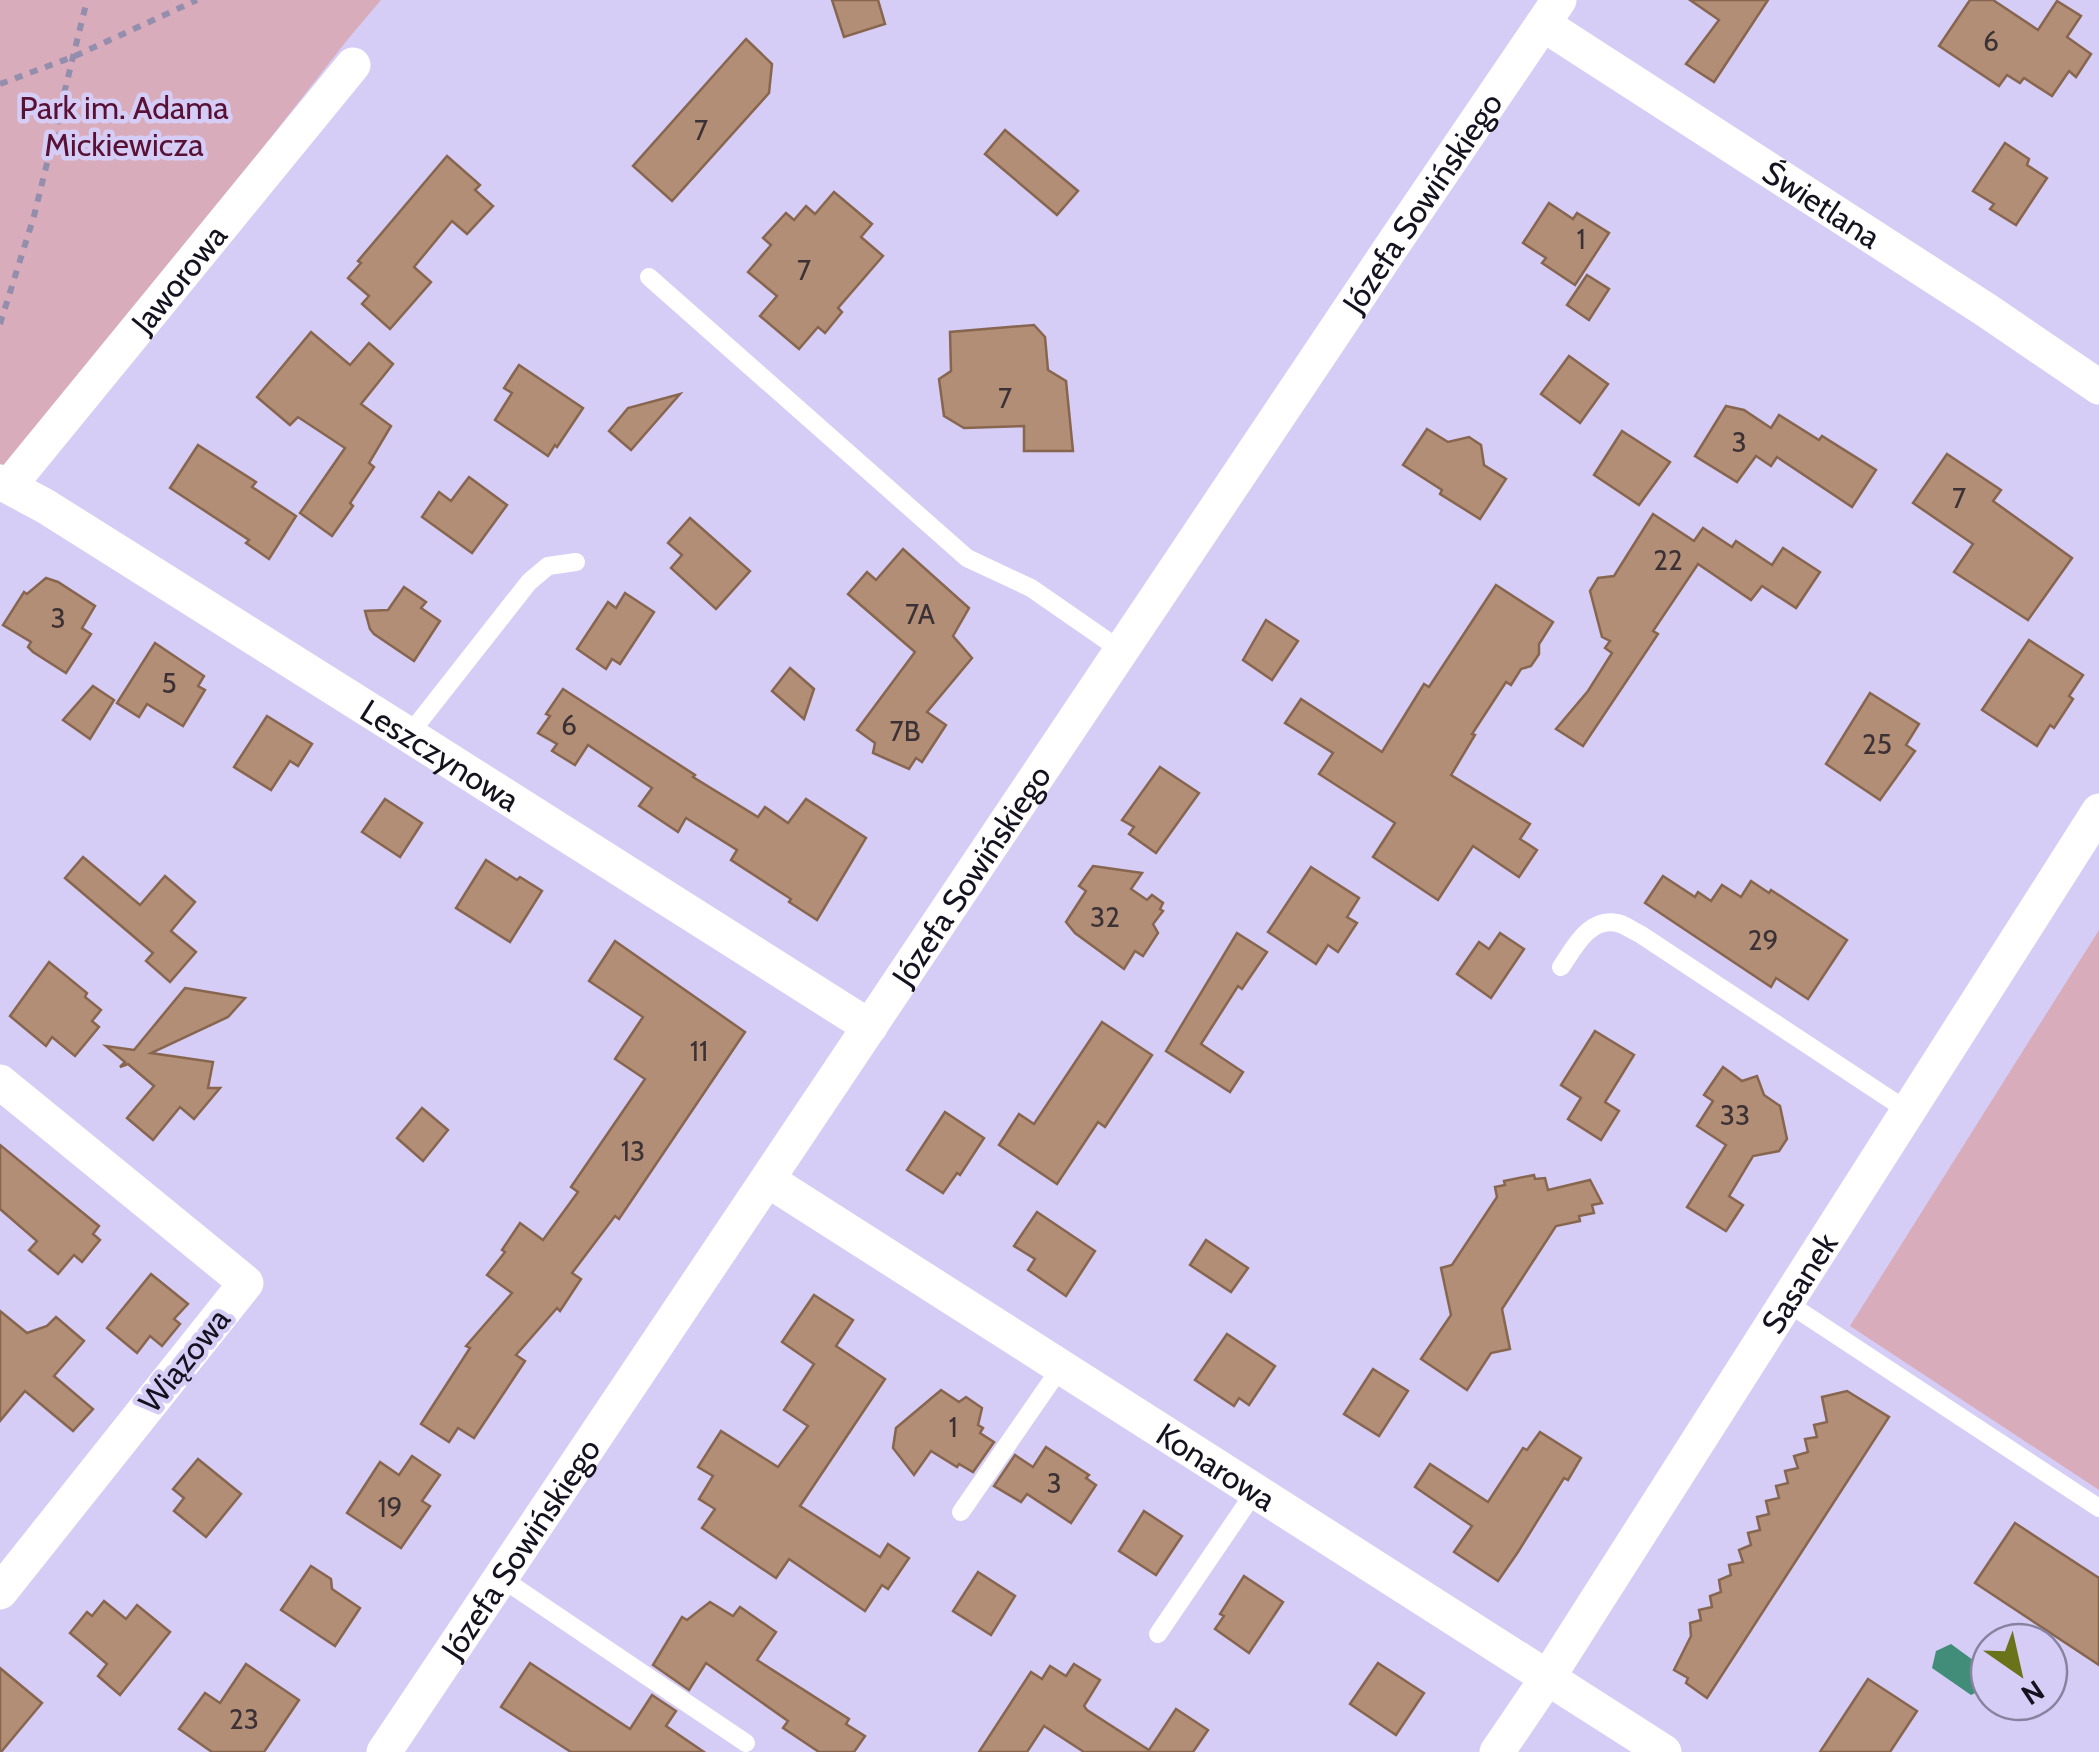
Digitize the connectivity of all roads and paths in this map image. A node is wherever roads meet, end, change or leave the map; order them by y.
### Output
1 (87, 0) edge
2 (197, 0) edge
3 (1551, 12) edge
4 (75, 56) junction
5 (353, 65) dead end
6 (0, 84) edge
7 (650, 277) dead end
8 (0, 324) edge
9 (2099, 388) edge
10 (4, 484) edge
11 (576, 562) dead end
12 (1122, 651) junction
13 (408, 736) junction
14 (2099, 811) edge
15 (1561, 967) dead end
16 (870, 1027) junction
17 (0, 1082) edge
18 (1908, 1111) junction
19 (768, 1180) junction
20 (1786, 1302) junction
21 (1061, 1366) junction
22 (1256, 1490) junction
23 (2099, 1508) edge
24 (961, 1512) dead end
25 (500, 1578) junction
26 (0, 1592) edge
27 (1158, 1634) dead end
28 (1548, 1677) junction
29 (746, 1743) dead end
30 (384, 1752) edge
31 (1497, 1752) edge
32 (1664, 1752) edge

1 - 4 path
2 - 4 path
3 - 9 street, Świetlana
3 - 12 street, Józefa Sowińskiego
4 - 6 path
4 - 8 path
5 - 10 street, Jaworowa
7 - 12 lane
10 - 13 street, Leszczynowa
11 - 13 lane
12 - 16 street, Józefa Sowińskiego
13 - 16 street, Leszczynowa
14 - 18 street, Sasanek
15 - 18 lane
16 - 19 street, Józefa Sowińskiego
17 - 26 street, Wiązowa
18 - 20 street, Sasanek
19 - 21 street, Konarowa
19 - 25 street, Józefa Sowińskiego
20 - 23 lane
20 - 28 street, Sasanek
21 - 22 street, Konarowa
21 - 24 lane
22 - 27 lane
22 - 28 street, Konarowa
25 - 29 lane
25 - 30 street, Józefa Sowińskiego
28 - 31 street, Sasanek
28 - 32 street, Konarowa

